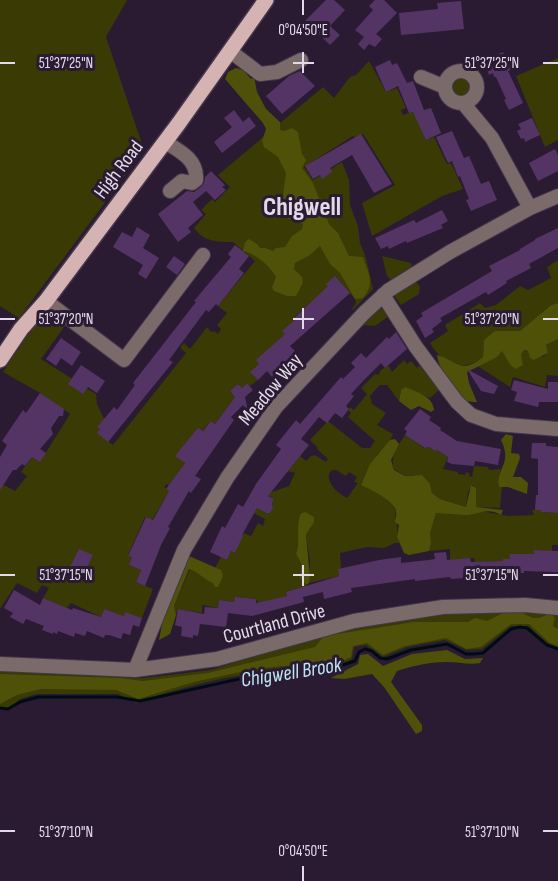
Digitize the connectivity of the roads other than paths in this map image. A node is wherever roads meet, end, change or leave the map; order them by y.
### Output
1 (266, 0) edge
2 (230, 51) junction
3 (301, 60) dead end
4 (421, 77) dead end
5 (445, 87) junction
6 (463, 103) junction
7 (165, 142) junction
8 (170, 190) dead end
9 (558, 196) edge
10 (530, 208) junction
11 (202, 255) dead end
12 (383, 295) junction
13 (46, 301) junction
14 (0, 360) edge
15 (558, 429) edge
16 (558, 608) edge
17 (0, 664) edge
18 (135, 670) junction

1 - 2 main road, High Road
2 - 3 street
2 - 7 main road, High Road
4 - 5 street
5 - 6 street
5 - 6 street
6 - 10 street
7 - 8 street
7 - 13 main road, High Road
9 - 10 street, Meadow Way
10 - 12 street, Meadow Way
11 - 13 street
12 - 15 street
12 - 18 street, Meadow Way
13 - 14 main road, High Road
16 - 18 street, Courtland Drive
17 - 18 street, Courtland Drive

